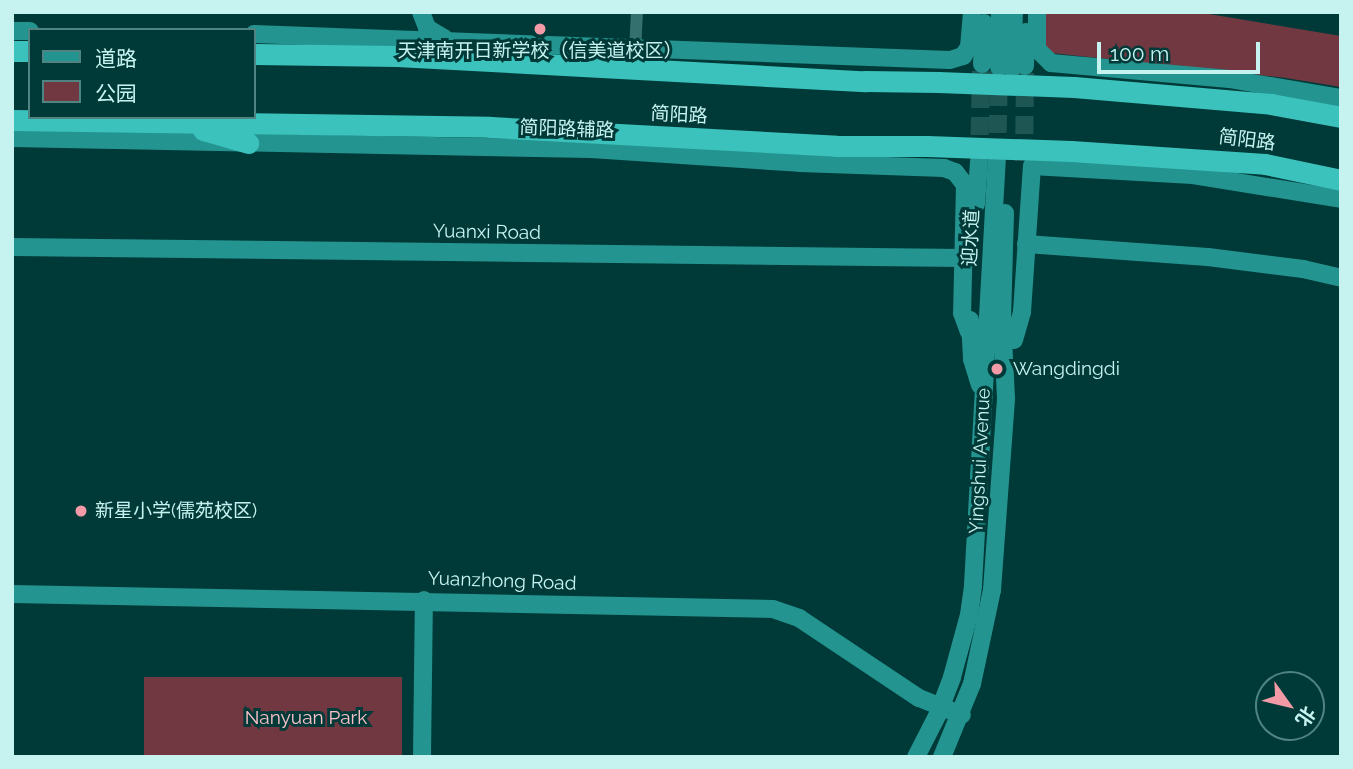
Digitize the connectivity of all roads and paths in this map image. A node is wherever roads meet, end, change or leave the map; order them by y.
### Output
1 (411, 12) edge
2 (421, 12) edge
3 (637, 12) edge
4 (972, 12) edge
5 (984, 12) edge
6 (1000, 12) edge
7 (1014, 12) edge
8 (1027, 12) edge
9 (1037, 12) edge
10 (256, 34) edge
11 (328, 35) junction
12 (396, 39) junction
13 (448, 41) junction
14 (635, 50) junction
15 (256, 51) edge
16 (256, 51) edge
17 (1004, 66) junction
18 (1341, 99) edge
19 (1341, 117) edge
20 (12, 120) edge
21 (174, 122) junction
22 (12, 138) edge
23 (248, 143) junction
24 (1008, 162) junction
25 (1341, 180) edge
26 (1341, 199) edge
27 (1026, 244) junction
28 (12, 247) edge
29 (962, 258) junction
30 (1341, 278) edge
31 (970, 332) junction
32 (1014, 340) junction
33 (1006, 398) junction
34 (984, 400) junction
35 (12, 594) edge
36 (12, 602) edge
37 (424, 603) junction
38 (938, 713) junction
39 (960, 719) junction
40 (422, 757) edge
41 (916, 757) edge
42 (941, 757) edge

1 - 12 street
2 - 13 street
3 - 14 street
4 - 14 street
5 - 17 street
6 - 17 street
7 - 17 street
8 - 17 street
9 - 18 street
10 - 11 street
11 - 12 street
11 - 15 street
12 - 13 street
13 - 14 street
16 - 19 highway, 简阳路, bridge
20 - 21 highway, 简阳路
21 - 23 highway
21 - 25 highway, 简阳路, bridge
22 - 23 street, 简阳路辅路
23 - 29 street, 简阳路辅路
24 - 26 street
24 - 27 street
24 - 31 street
24 - 32 street
24 - 33 street, Yingshui Avenue
24 - 34 street, Yingshui Avenue
27 - 30 street
27 - 32 street
28 - 29 street, Yuanxi Road
29 - 31 street, 简阳路辅路
31 - 34 street
32 - 33 street
33 - 39 street, Yingshui Avenue
34 - 38 street, Yingshui Avenue
35 - 37 street, Yuanzhong Road
36 - 37 street, Yuanzhong Road
37 - 38 street, Yuanzhong Road
37 - 38 street, Yuanzhong Road
37 - 40 street
38 - 39 street, Yuanzhong Road
38 - 41 street, Yingshui Avenue
38 - 42 street
39 - 42 street, Yingshui Avenue

